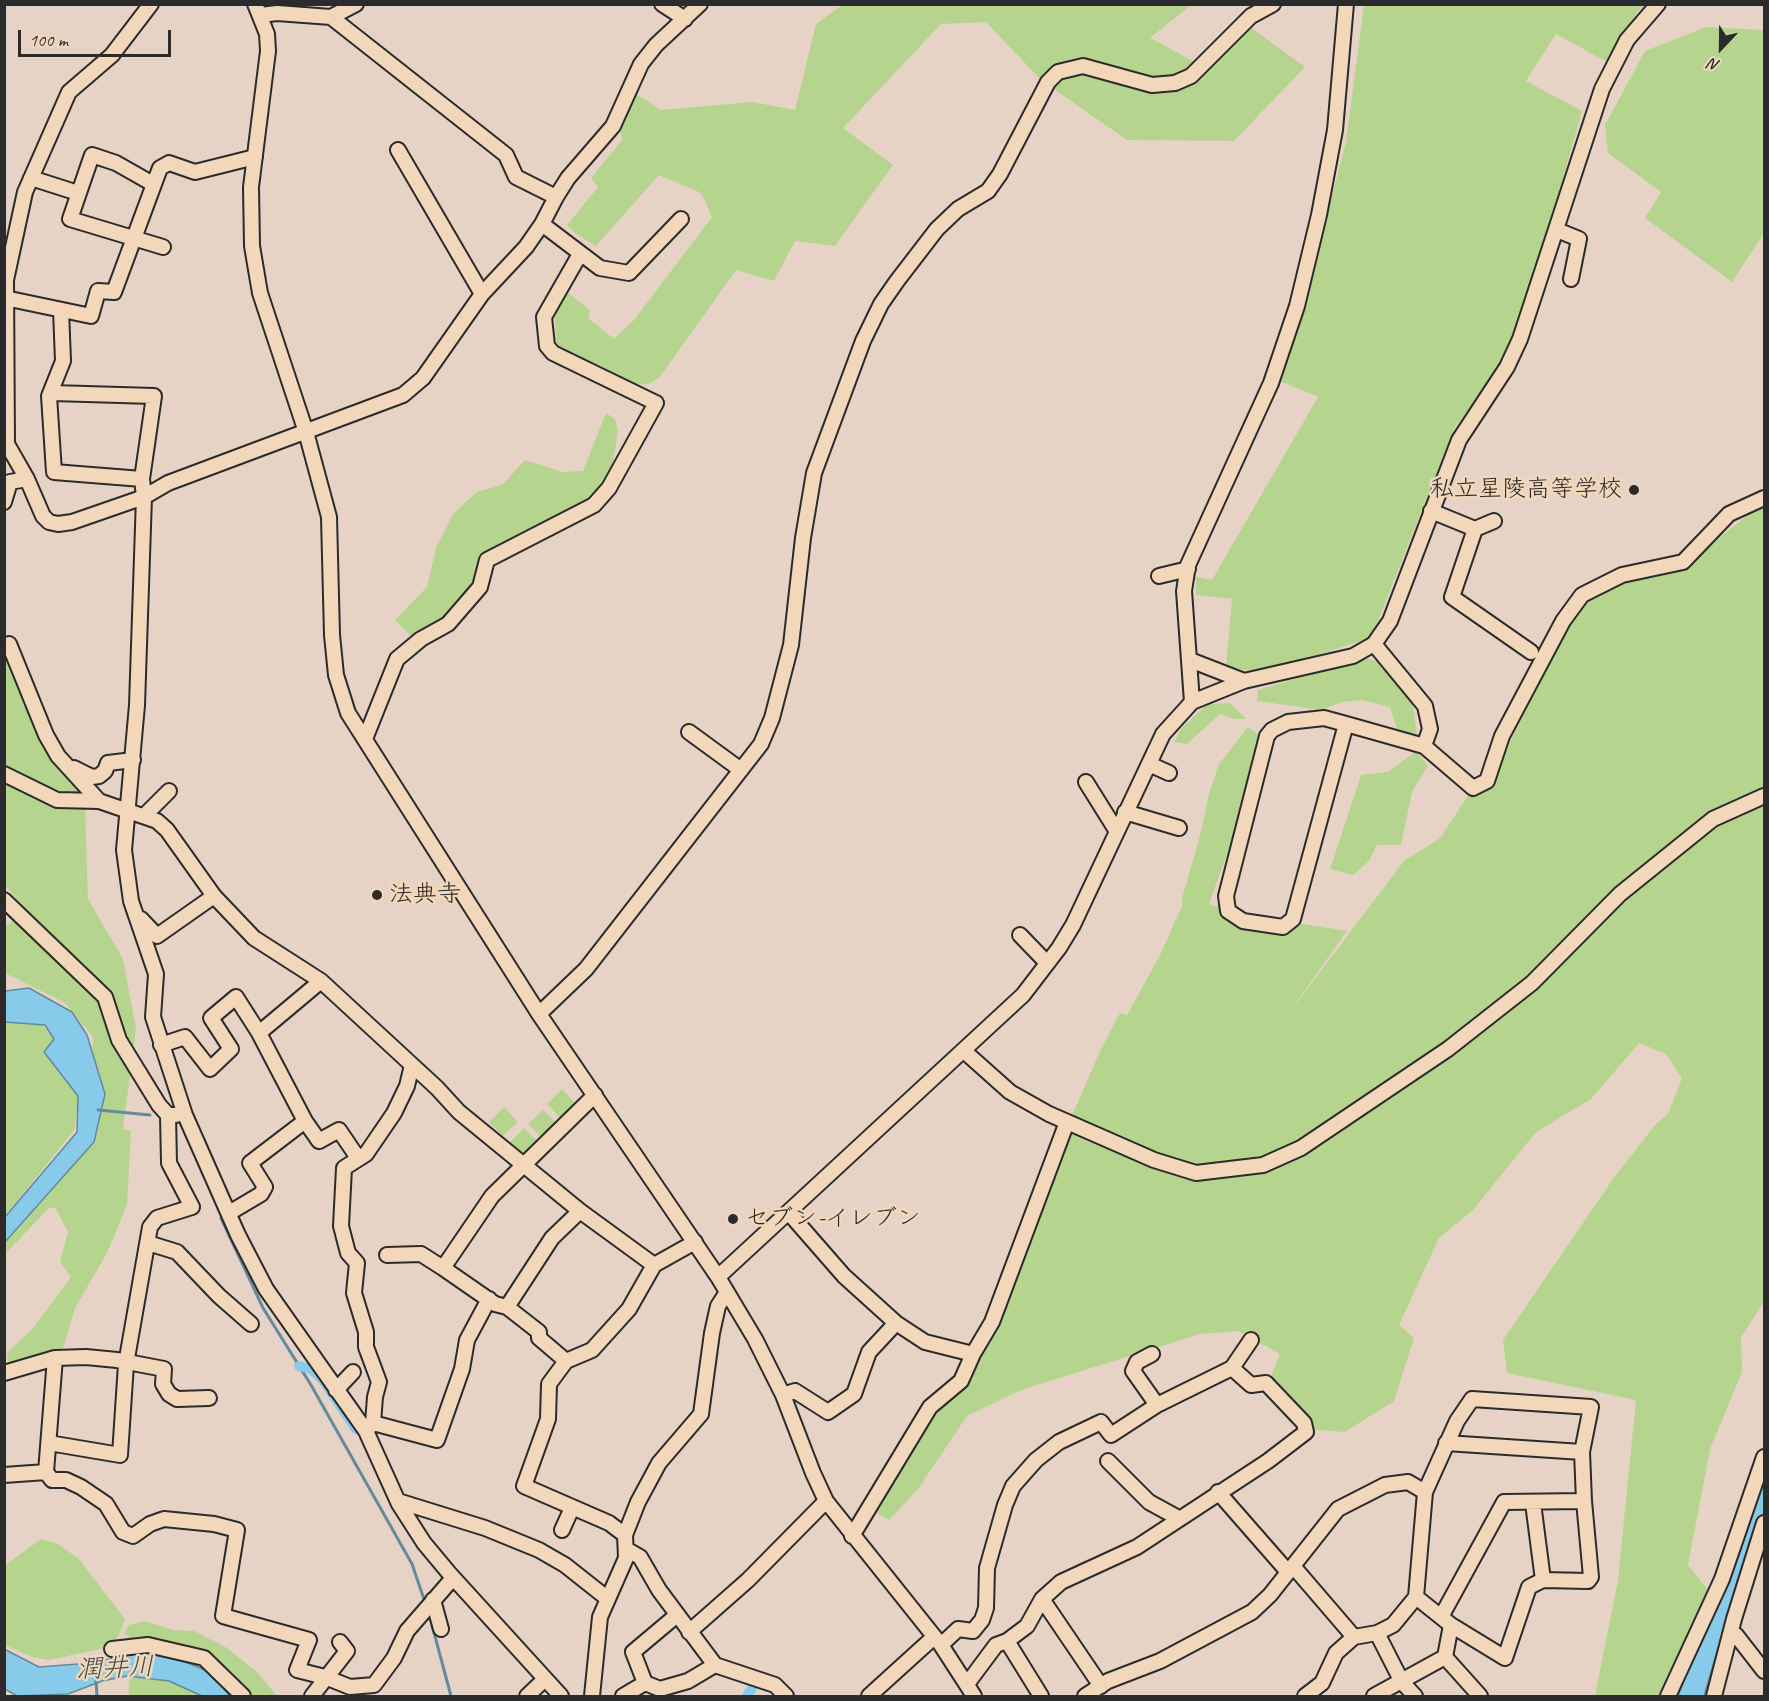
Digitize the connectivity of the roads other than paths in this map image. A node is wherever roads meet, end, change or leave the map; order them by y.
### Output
1 (151, 4) edge
2 (356, 4) edge
3 (662, 4) edge
4 (700, 4) edge
5 (1273, 4) edge
6 (1346, 4) edge
7 (1658, 4) edge
8 (280, 9) edge
9 (258, 10) edge
10 (331, 17) junction
11 (685, 19) junction
12 (398, 150) dead end
13 (255, 158) junction
14 (31, 178) junction
15 (153, 184) junction
16 (78, 193) junction
17 (555, 196) junction
18 (681, 219) dead end
19 (542, 224) junction
20 (1557, 230) junction
21 (135, 237) junction
22 (163, 247) dead end
23 (580, 254) junction
24 (1571, 279) dead end
25 (482, 294) junction
26 (5, 298) edge
27 (61, 310) junction
28 (5, 348) edge
29 (51, 393) junction
30 (6, 412) edge
31 (306, 432) junction
32 (27, 479) junction
33 (142, 479) junction
34 (144, 497) junction
35 (1764, 498) edge
36 (4, 502) edge
37 (1431, 511) junction
38 (1494, 521) dead end
39 (1475, 529) junction
40 (1188, 569) junction
41 (1159, 576) dead end
42 (9, 644) dead end
43 (1374, 644) junction
44 (1531, 652) dead end
45 (1190, 660) junction
46 (1244, 681) junction
47 (1192, 702) junction
48 (1346, 724) junction
49 (689, 732) dead end
50 (365, 739) junction
51 (1424, 746) junction
52 (133, 760) junction
53 (66, 764) junction
54 (1149, 764) junction
55 (741, 770) junction
56 (1169, 773) dead end
57 (4, 774) edge
58 (1086, 782) dead end
59 (169, 792) dead end
60 (99, 801) junction
61 (1761, 801) edge
62 (128, 810) junction
63 (1125, 812) junction
64 (144, 816) junction
65 (1179, 828) dead end
66 (1116, 830) junction
67 (214, 897) junction
68 (4, 900) edge
69 (136, 919) junction
70 (1020, 935) dead end
71 (1047, 963) junction
72 (321, 981) junction
73 (539, 1014) junction
74 (260, 1033) junction
75 (161, 1045) junction
76 (964, 1051) junction
77 (412, 1065) junction
78 (595, 1095) junction
79 (168, 1115) junction
80 (185, 1115) junction
81 (305, 1121) junction
82 (1067, 1122) junction
83 (358, 1158) junction
84 (522, 1165) junction
85 (580, 1211) junction
86 (229, 1213) junction
87 (789, 1213) junction
88 (695, 1242) junction
89 (148, 1243) junction
90 (387, 1255) dead end
91 (654, 1265) junction
92 (443, 1268) junction
93 (718, 1277) junction
94 (727, 1292) junction
95 (489, 1299) junction
96 (507, 1307) junction
97 (896, 1323) junction
98 (251, 1324) dead end
99 (1251, 1340) dead end
100 (973, 1354) junction
101 (1152, 1354) dead end
102 (55, 1358) junction
103 (566, 1361) junction
104 (126, 1364) junction
105 (1232, 1368) junction
106 (352, 1372) dead end
107 (4, 1373) edge
108 (336, 1390) junction
109 (783, 1395) junction
110 (209, 1398) dead end
111 (1157, 1405) junction
112 (370, 1427) junction
113 (49, 1443) junction
114 (1446, 1443) junction
115 (1582, 1452) junction
116 (1764, 1457) edge
117 (1108, 1461) dead end
118 (46, 1472) junction
119 (4, 1475) edge
120 (1218, 1492) junction
121 (1425, 1492) junction
122 (398, 1501) junction
123 (826, 1501) junction
124 (1584, 1501) junction
125 (1533, 1503) junction
126 (572, 1508) junction
127 (1180, 1519) junction
128 (1764, 1523) edge
129 (562, 1530) dead end
130 (852, 1536) junction
131 (626, 1542) junction
132 (1291, 1569) junction
133 (453, 1578) junction
134 (1543, 1581) junction
135 (1416, 1597) junction
136 (608, 1599) junction
137 (1042, 1599) junction
138 (429, 1606) junction
139 (677, 1615) junction
140 (1446, 1621) junction
141 (441, 1629) dead end
142 (689, 1632) junction
143 (1377, 1633) junction
144 (1730, 1634) junction
145 (1354, 1637) junction
146 (937, 1641) junction
147 (1007, 1641) junction
148 (340, 1642) dead end
149 (112, 1649) dead end
150 (1445, 1657) junction
151 (715, 1665) junction
152 (1764, 1671) edge
153 (325, 1677) junction
154 (545, 1679) junction
155 (1402, 1682) junction
156 (645, 1683) junction
157 (967, 1684) junction
158 (1101, 1686) junction
159 (243, 1696) edge
160 (312, 1696) edge
161 (528, 1696) edge
162 (561, 1696) edge
163 (591, 1696) edge
164 (623, 1696) edge
165 (786, 1696) edge
166 (869, 1696) edge
167 (974, 1696) edge
168 (1041, 1696) edge
169 (1085, 1696) edge
170 (1305, 1696) edge
171 (1374, 1696) edge
172 (1415, 1696) edge
173 (1480, 1696) edge
174 (1668, 1696) edge
175 (1714, 1696) edge

1 - 14 street
2 - 10 street
3 - 11 street
4 - 11 street
5 - 55 street
6 - 40 street
7 - 20 street
8 - 9 street
8 - 10 street
9 - 13 street
10 - 17 street
11 - 17 street
12 - 25 street
13 - 15 street
13 - 31 street
14 - 16 street
14 - 26 street
15 - 16 street
15 - 21 street
16 - 21 street
17 - 19 street
18 - 23 street
19 - 23 street
19 - 25 street
20 - 24 street
20 - 37 street
21 - 22 street
21 - 27 street
23 - 50 street
25 - 31 street
26 - 27 street
26 - 28 street
27 - 29 street
28 - 30 street
29 - 33 street
29 - 33 street
30 - 32 street
31 - 34 street
31 - 50 street
32 - 34 street
32 - 36 street
33 - 34 street
34 - 52 street
35 - 51 street
37 - 39 street
37 - 43 street
38 - 39 street
39 - 44 street
40 - 41 street
40 - 45 street
42 - 53 street
43 - 46 street
43 - 51 street
45 - 46 street
45 - 47 street
46 - 47 street
47 - 54 street
48 - 48 street
48 - 51 street
49 - 55 street
50 - 73 street
52 - 53 street
52 - 62 street
53 - 60 street
54 - 56 street
54 - 63 street
55 - 73 street
57 - 60 street
58 - 66 street
59 - 64 street
60 - 62 street
61 - 82 street
62 - 64 street
62 - 69 street
63 - 65 street
63 - 66 street
64 - 67 street
66 - 71 street
67 - 69 street
67 - 72 street
68 - 79 street
69 - 75 street
70 - 71 street
71 - 76 street
72 - 74 street
72 - 77 street
73 - 78 street
74 - 75 street
74 - 81 street
75 - 80 street
76 - 82 street
76 - 87 street
77 - 83 street
77 - 84 street
78 - 84 street
78 - 88 street
79 - 80 street
79 - 89 street
80 - 86 street
81 - 83 street
81 - 86 street
82 - 100 street
83 - 112 street
84 - 85 street
84 - 92 street
85 - 91 street
85 - 96 street
86 - 108 street
87 - 93 street
87 - 97 street
88 - 91 street
88 - 93 street
89 - 98 street
89 - 104 street
90 - 92 street
91 - 103 street
92 - 95 street
93 - 94 street
94 - 109 street
94 - 131 street
95 - 96 street
95 - 112 street
96 - 103 street
97 - 100 street
97 - 109 street
99 - 105 street
100 - 130 street
101 - 111 street
102 - 104 street
102 - 107 street
102 - 113 street
103 - 126 street
104 - 110 street
104 - 113 street
105 - 111 street
105 - 120 street
106 - 108 street
108 - 112 street
109 - 123 street
111 - 146 street
112 - 122 street
113 - 118 street
114 - 115 street
114 - 115 street
114 - 121 street
115 - 124 street
116 - 174 street
117 - 127 street
118 - 119 street
118 - 153 street
120 - 127 street
120 - 132 street
121 - 132 street
121 - 135 street
122 - 133 street
122 - 136 street
123 - 130 street
123 - 142 street
124 - 125 street
124 - 134 street
125 - 134 street
125 - 140 street
126 - 129 street
126 - 131 street
127 - 137 street
128 - 144 street
130 - 146 street
131 - 136 street
131 - 139 street
132 - 145 street
132 - 158 street
133 - 138 street
133 - 154 street
134 - 140 street
135 - 140 street
135 - 143 street
136 - 163 street
137 - 147 street
137 - 158 street
138 - 141 street
138 - 153 street
139 - 142 street
139 - 156 street
140 - 150 street
142 - 151 street
143 - 145 street
143 - 155 street
144 - 152 street
144 - 175 street
145 - 170 street
146 - 157 street
146 - 166 street
147 - 157 street
147 - 168 street
148 - 153 street
149 - 159 street
150 - 155 street
150 - 173 street
151 - 156 street
151 - 165 street
153 - 160 street
154 - 161 street
154 - 162 street
155 - 171 street
155 - 172 street
156 - 164 street
157 - 167 street
158 - 169 street

